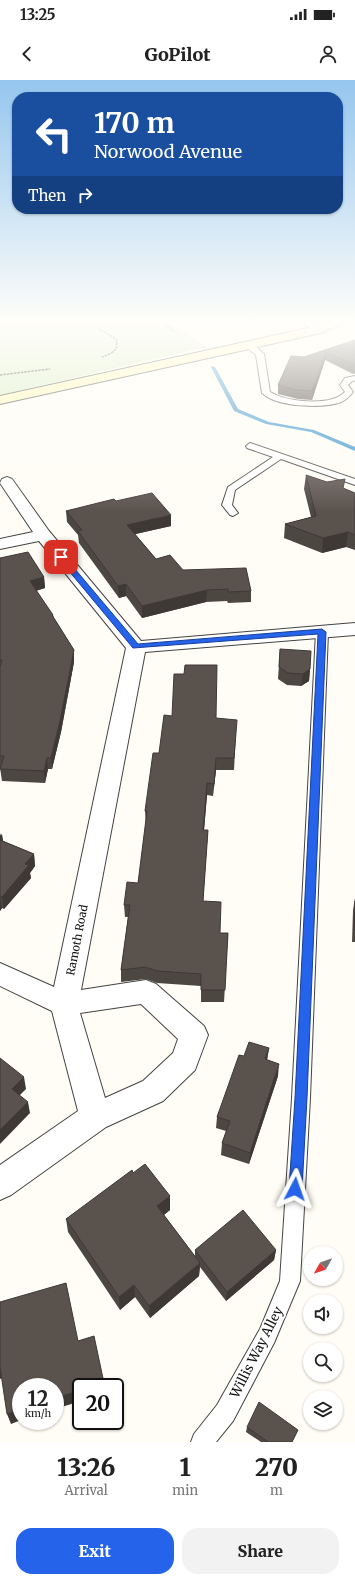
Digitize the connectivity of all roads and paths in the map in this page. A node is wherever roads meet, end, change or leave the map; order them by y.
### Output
1 (70, 385) edge
2 (265, 385) edge
3 (344, 385) edge
4 (0, 400) edge
5 (250, 446) dead end
6 (280, 456) junction
7 (7, 482) dead end
8 (355, 482) edge
9 (233, 513) dead end
10 (43, 535) junction
11 (0, 544) edge
12 (355, 629) edge
13 (322, 632) junction
14 (136, 647) junction
15 (0, 974) edge
16 (64, 1004) junction
17 (95, 1118) junction
18 (0, 1184) edge
19 (202, 1442) edge

1 - 4 street
2 - 3 lane
5 - 6 lane
6 - 8 lane
6 - 9 lane
7 - 10 street
10 - 11 street
10 - 14 street
12 - 13 street
13 - 14 street
13 - 19 lane, Willis Way Alley
14 - 16 street, Ramoth Road
15 - 16 street
16 - 17 street, Ramoth Road
16 - 17 street
17 - 18 street

